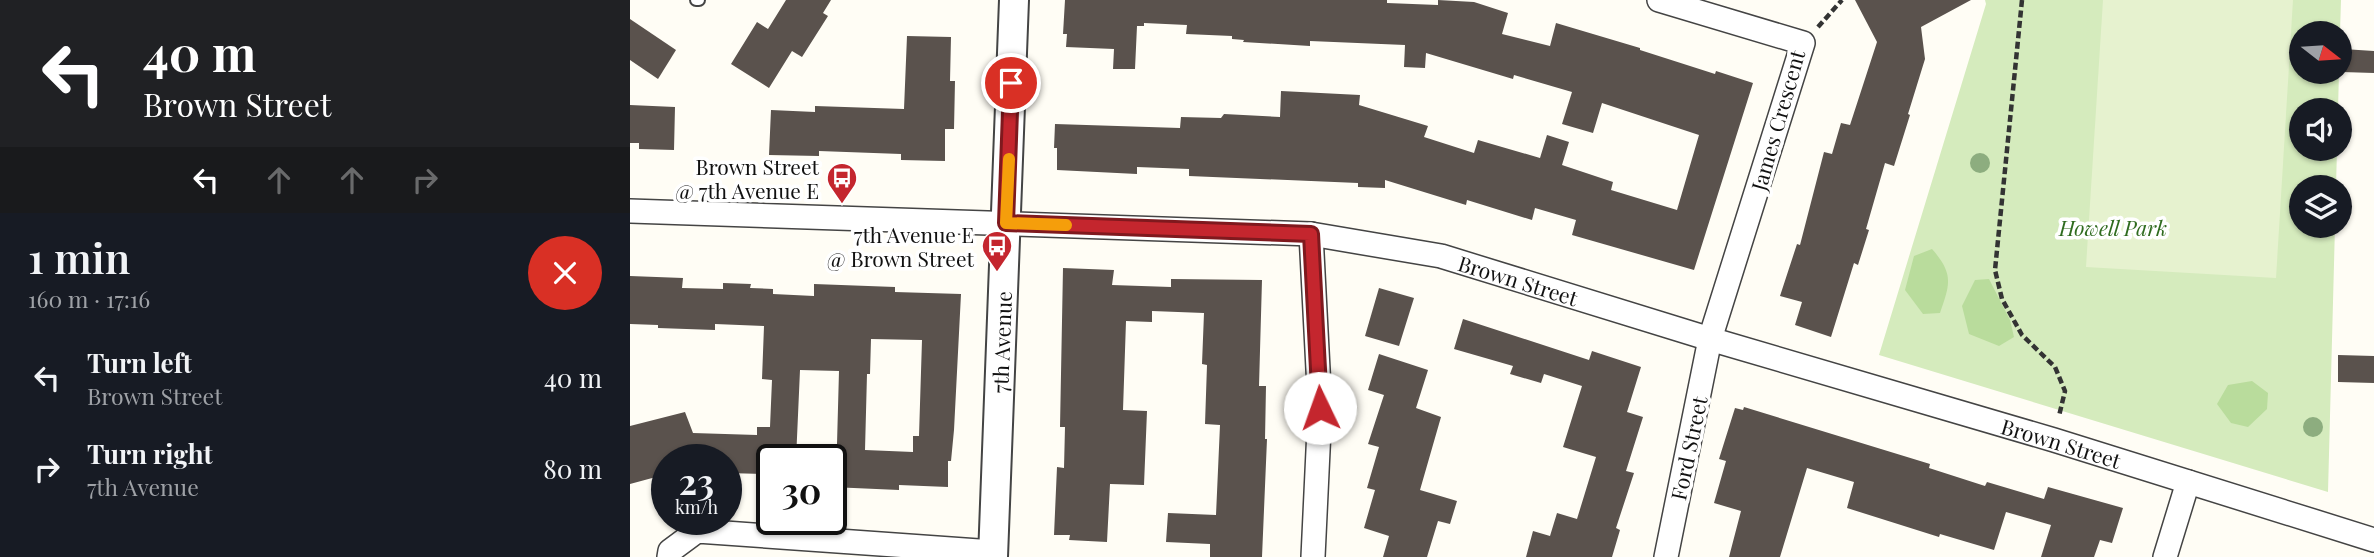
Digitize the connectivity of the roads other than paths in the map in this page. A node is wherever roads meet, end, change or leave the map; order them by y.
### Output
1 (1014, 0) edge
2 (1658, 0) edge
3 (630, 211) edge
4 (1006, 223) junction
5 (1311, 234) junction
6 (1710, 339) junction
7 (2188, 482) junction
8 (2374, 540) edge
9 (993, 555) edge
10 (668, 557) edge
11 (1313, 557) edge
12 (1666, 557) edge
13 (2165, 557) edge

1 - 4 street, 7th Avenue
2 - 6 street, James Crescent
3 - 4 street, Brown Street
4 - 5 street, Brown Street
4 - 9 street, 7th Avenue
5 - 6 street, Brown Street
5 - 11 street
6 - 7 street, Brown Street
6 - 12 street, Ford Street
7 - 8 street, Brown Street
7 - 13 street
9 - 10 street

